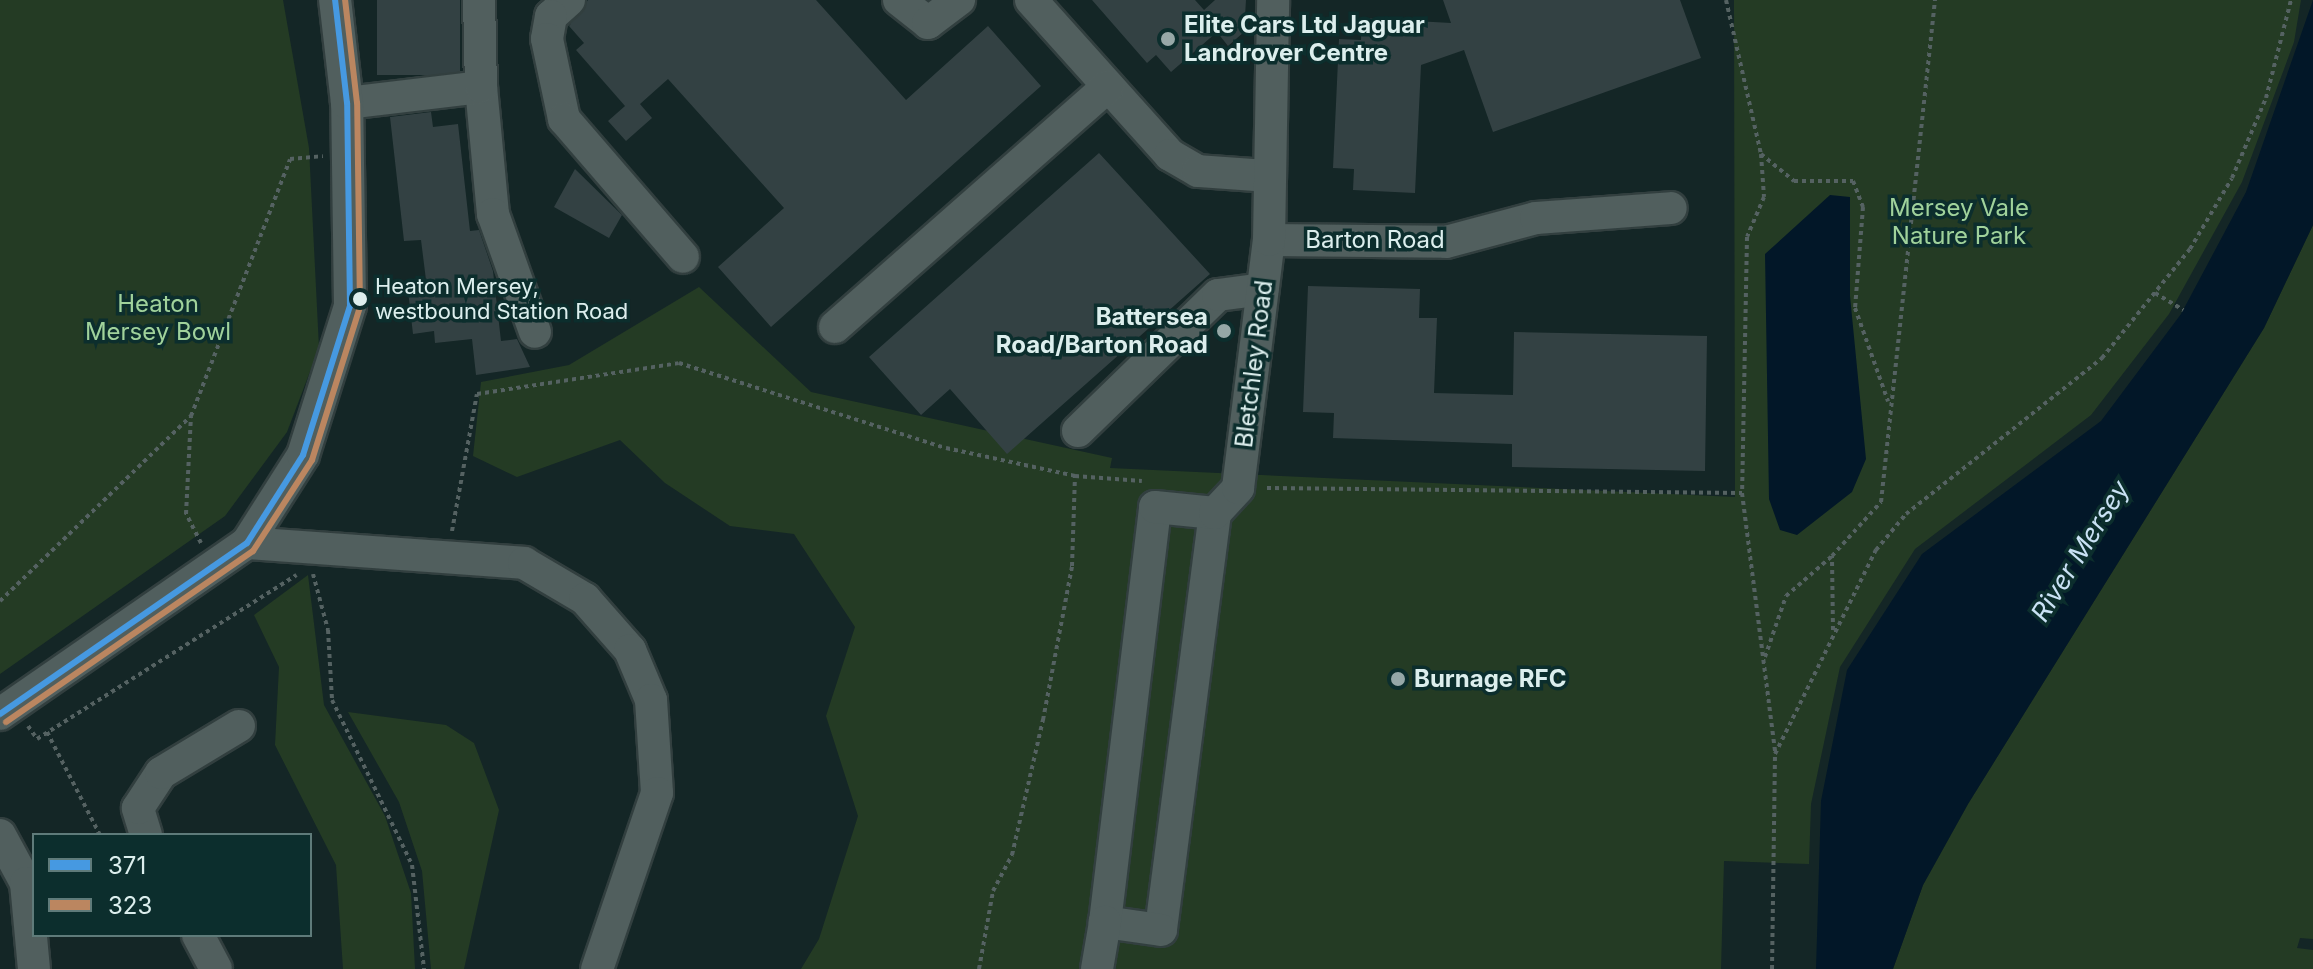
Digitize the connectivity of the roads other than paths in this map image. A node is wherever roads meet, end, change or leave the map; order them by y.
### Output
1 (335, 0) edge
2 (479, 0) edge
3 (569, 0) edge
4 (899, 0) edge
5 (959, 0) edge
6 (1031, 0) edge
7 (1273, 0) edge
8 (1108, 86) junction
9 (481, 87) junction
10 (347, 103) junction
11 (1268, 176) junction
12 (1671, 208) dead end
13 (1269, 240) junction
14 (683, 257) dead end
15 (1263, 289) junction
16 (835, 327) dead end
17 (535, 332) dead end
18 (1078, 431) dead end
19 (276, 498) junction
20 (1215, 513) junction
21 (247, 543) junction
22 (318, 554) junction
23 (5, 709) edge
24 (239, 726) dead end
25 (145, 833) edge
26 (0, 835) edge
27 (1105, 922) junction
28 (199, 937) edge
29 (34, 969) edge
30 (216, 969) edge
31 (597, 969) edge
32 (1097, 969) edge

1 - 10 street
2 - 9 street
3 - 14 street
4 - 5 street
6 - 8 street
7 - 11 street, Bletchley Road
8 - 11 street
8 - 16 street
9 - 10 street
9 - 17 street
10 - 19 street
11 - 13 street, Bletchley Road
12 - 13 street, Barton Road
13 - 15 street, Bletchley Road
15 - 18 street
15 - 20 street, Bletchley Road
19 - 21 street
19 - 22 street
20 - 27 street
20 - 27 street
21 - 22 street
21 - 23 street
22 - 31 street
24 - 25 street
26 - 29 street
27 - 32 street
28 - 30 street

